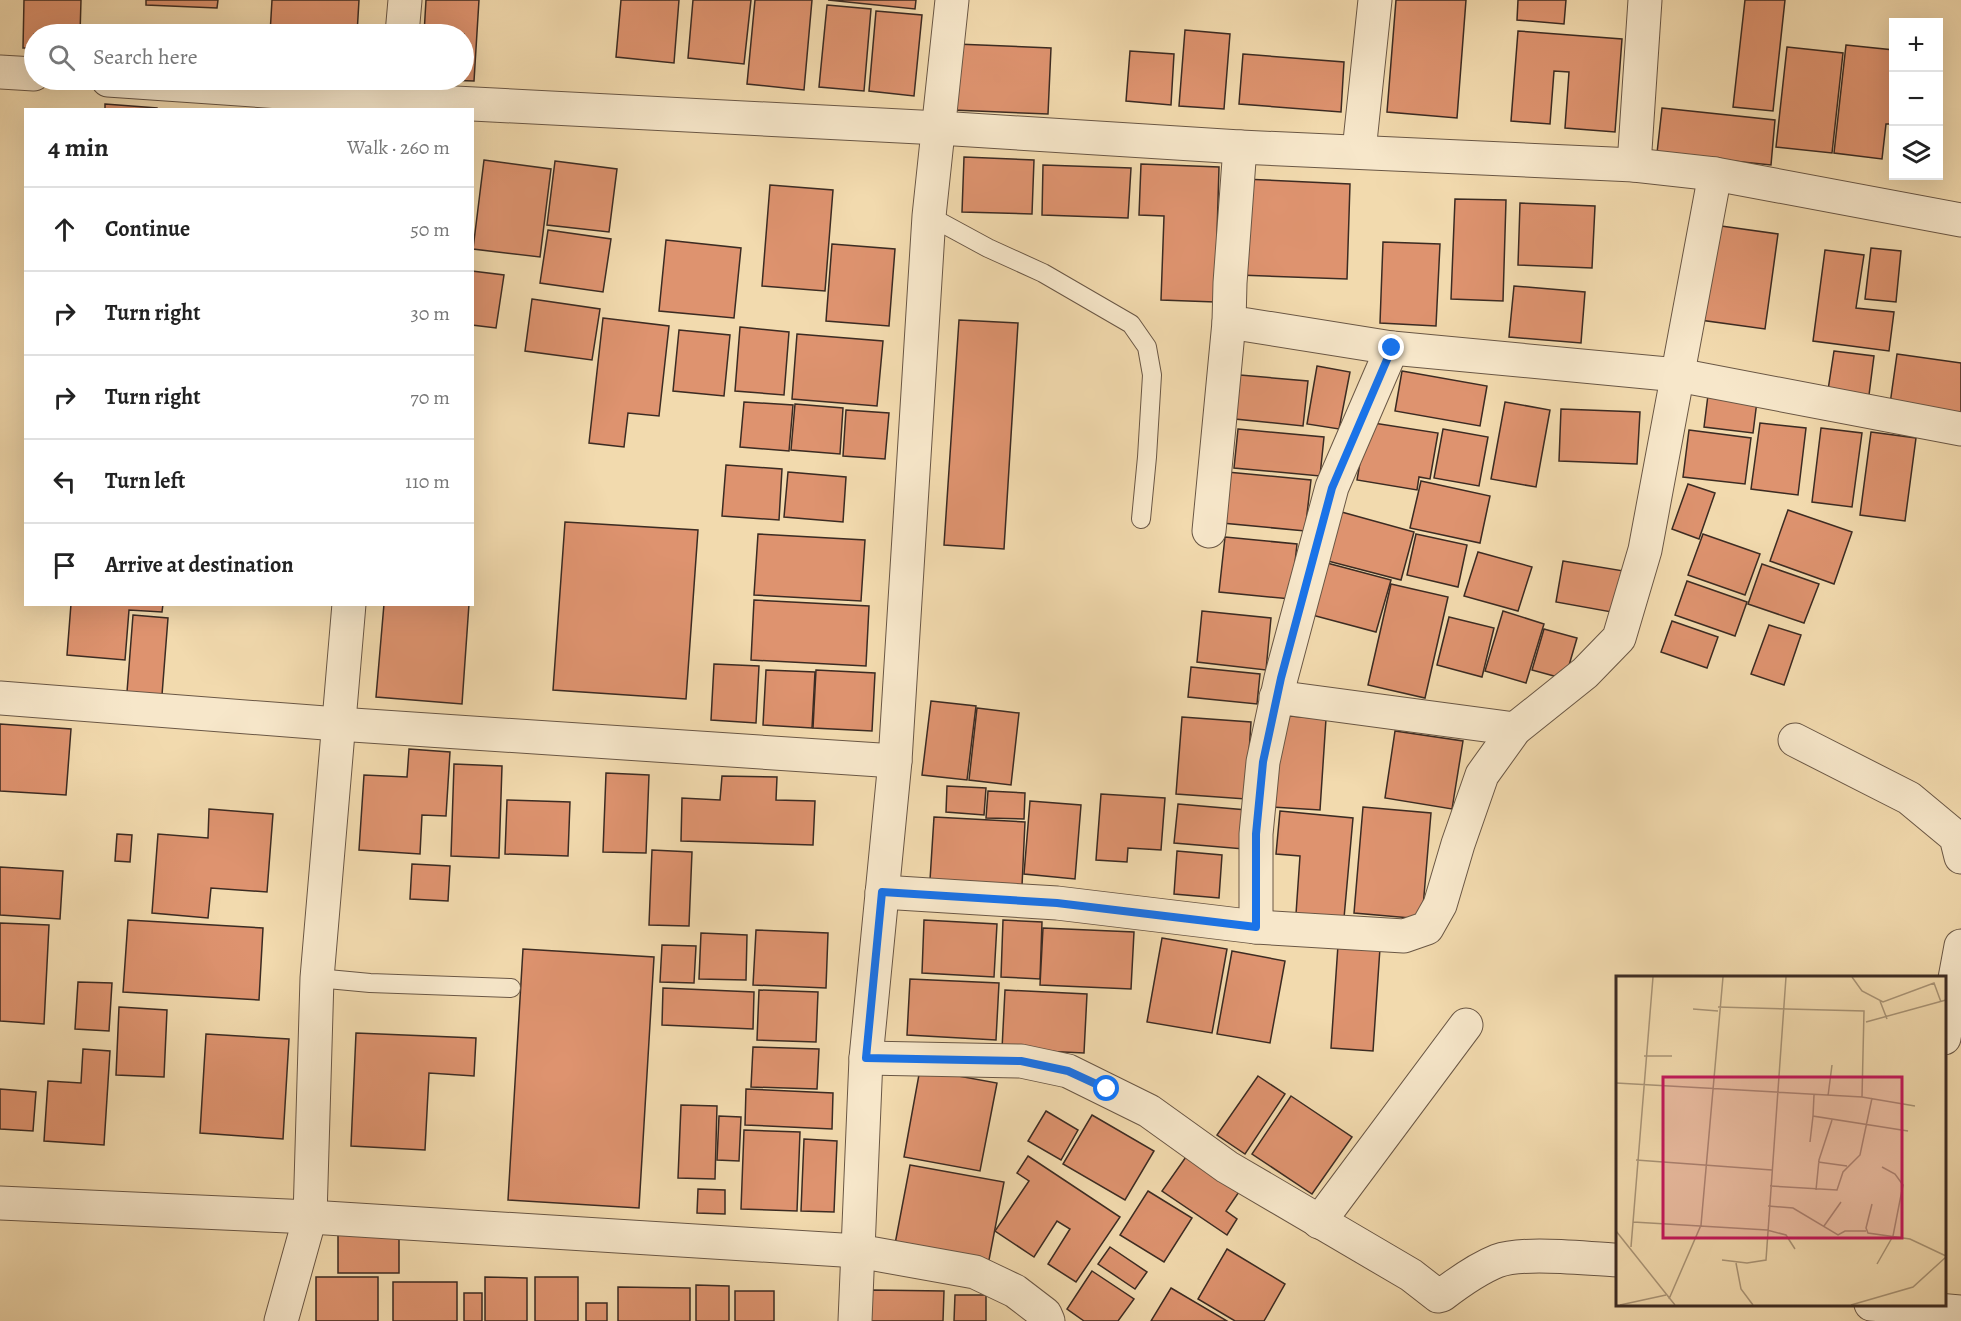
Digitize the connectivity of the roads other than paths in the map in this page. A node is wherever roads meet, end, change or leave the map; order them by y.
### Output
1 (405, 0) edge
2 (952, 0) edge
3 (1375, 0) edge
4 (1645, 0) edge
5 (403, 24) edge
6 (0, 72) edge
7 (24, 73) edge
8 (288, 90) edge
9 (396, 96) edge
10 (939, 128) junction
11 (1240, 147) junction
12 (1359, 151) junction
13 (1634, 165) junction
14 (1715, 174) junction
15 (929, 216) junction
16 (1961, 220) edge
17 (1229, 322) junction
18 (1392, 348) junction
19 (1678, 375) junction
20 (1961, 429) edge
21 (1141, 519) dead end
22 (1209, 531) dead end
23 (349, 606) edge
24 (1276, 697) junction
25 (0, 698) edge
26 (338, 724) junction
27 (1515, 729) junction
28 (1795, 740) dead end
29 (895, 761) junction
30 (1961, 857) edge
31 (882, 892) junction
32 (1256, 927) junction
33 (1961, 946) edge
34 (317, 978) junction
35 (511, 988) dead end
36 (1466, 1025) dead end
37 (1946, 1027) edge
38 (866, 1058) junction
39 (0, 1203) edge
40 (310, 1217) junction
41 (1319, 1222) junction
42 (858, 1251) junction
43 (1616, 1260) edge
44 (1881, 1309) edge
45 (1961, 1312) edge
46 (281, 1321) edge
47 (855, 1321) edge
48 (1048, 1321) edge

1 - 5 street
2 - 10 street
3 - 12 street
4 - 13 street
6 - 7 street
8 - 9 street
9 - 10 street
10 - 11 street
10 - 15 street
11 - 12 street
11 - 17 street
12 - 13 street
13 - 14 street
14 - 16 street
14 - 19 street
15 - 21 lane
15 - 29 street
17 - 18 street
17 - 22 street
18 - 19 street
18 - 24 street
19 - 20 street
19 - 27 street
23 - 26 street
24 - 27 street
24 - 32 street
25 - 26 street
26 - 29 street
26 - 34 street
27 - 32 street
28 - 30 street
29 - 31 street
31 - 32 street
31 - 38 street
33 - 37 street
34 - 35 lane
34 - 40 street
36 - 41 street
38 - 41 street
38 - 42 street
39 - 40 street
40 - 42 street
40 - 46 street
41 - 43 street
42 - 47 street
42 - 48 street
44 - 45 street

